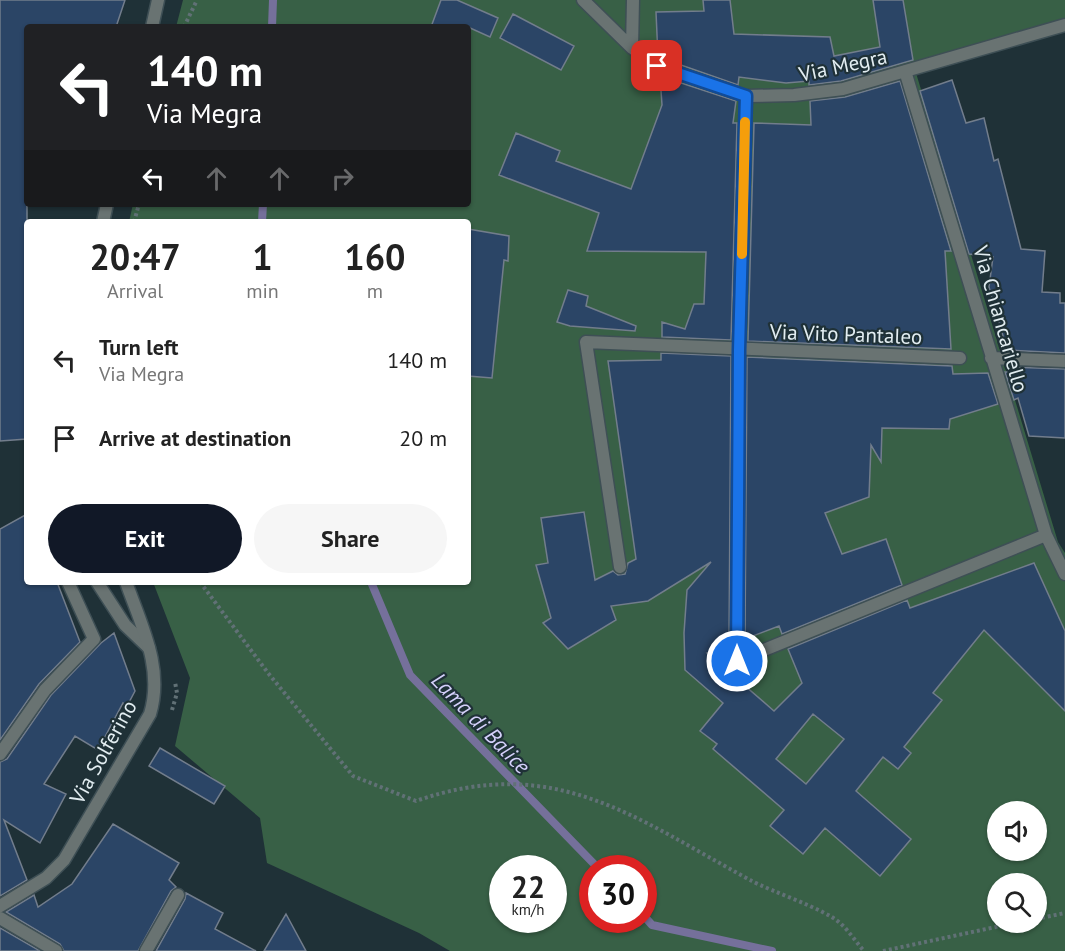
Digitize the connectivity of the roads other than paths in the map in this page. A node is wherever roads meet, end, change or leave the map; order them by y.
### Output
1 (158, 0) edge
2 (583, 0) edge
3 (633, 0) edge
4 (153, 24) edge
5 (1065, 25) edge
6 (632, 48) junction
7 (905, 71) junction
8 (746, 96) junction
9 (739, 350) junction
10 (960, 358) dead end
11 (991, 358) junction
12 (1065, 361) edge
13 (1046, 536) junction
14 (620, 567) dead end
15 (1065, 574) edge
16 (69, 585) edge
17 (99, 585) edge
18 (127, 585) edge
19 (150, 648) junction
20 (0, 754) edge
21 (178, 895) dead end
22 (0, 906) edge
23 (0, 918) edge
24 (56, 951) edge
25 (146, 951) edge

1 - 4 street
2 - 6 street, Via Megra
3 - 6 street
5 - 7 street, Via Megra
6 - 8 street, Via Megra
7 - 8 street, Via Megra
7 - 11 street, Via Chiancariello
8 - 9 street
9 - 10 street, Via Vito Pantaleo
9 - 13 street
9 - 14 street, Via Vito Pantaleo
11 - 12 street
11 - 13 street, Via Chiancariello
13 - 15 street, Via Chiancariello
16 - 20 street
17 - 19 street
18 - 19 street, Via Solferino
19 - 22 street, Via Solferino
21 - 25 street
23 - 24 street

